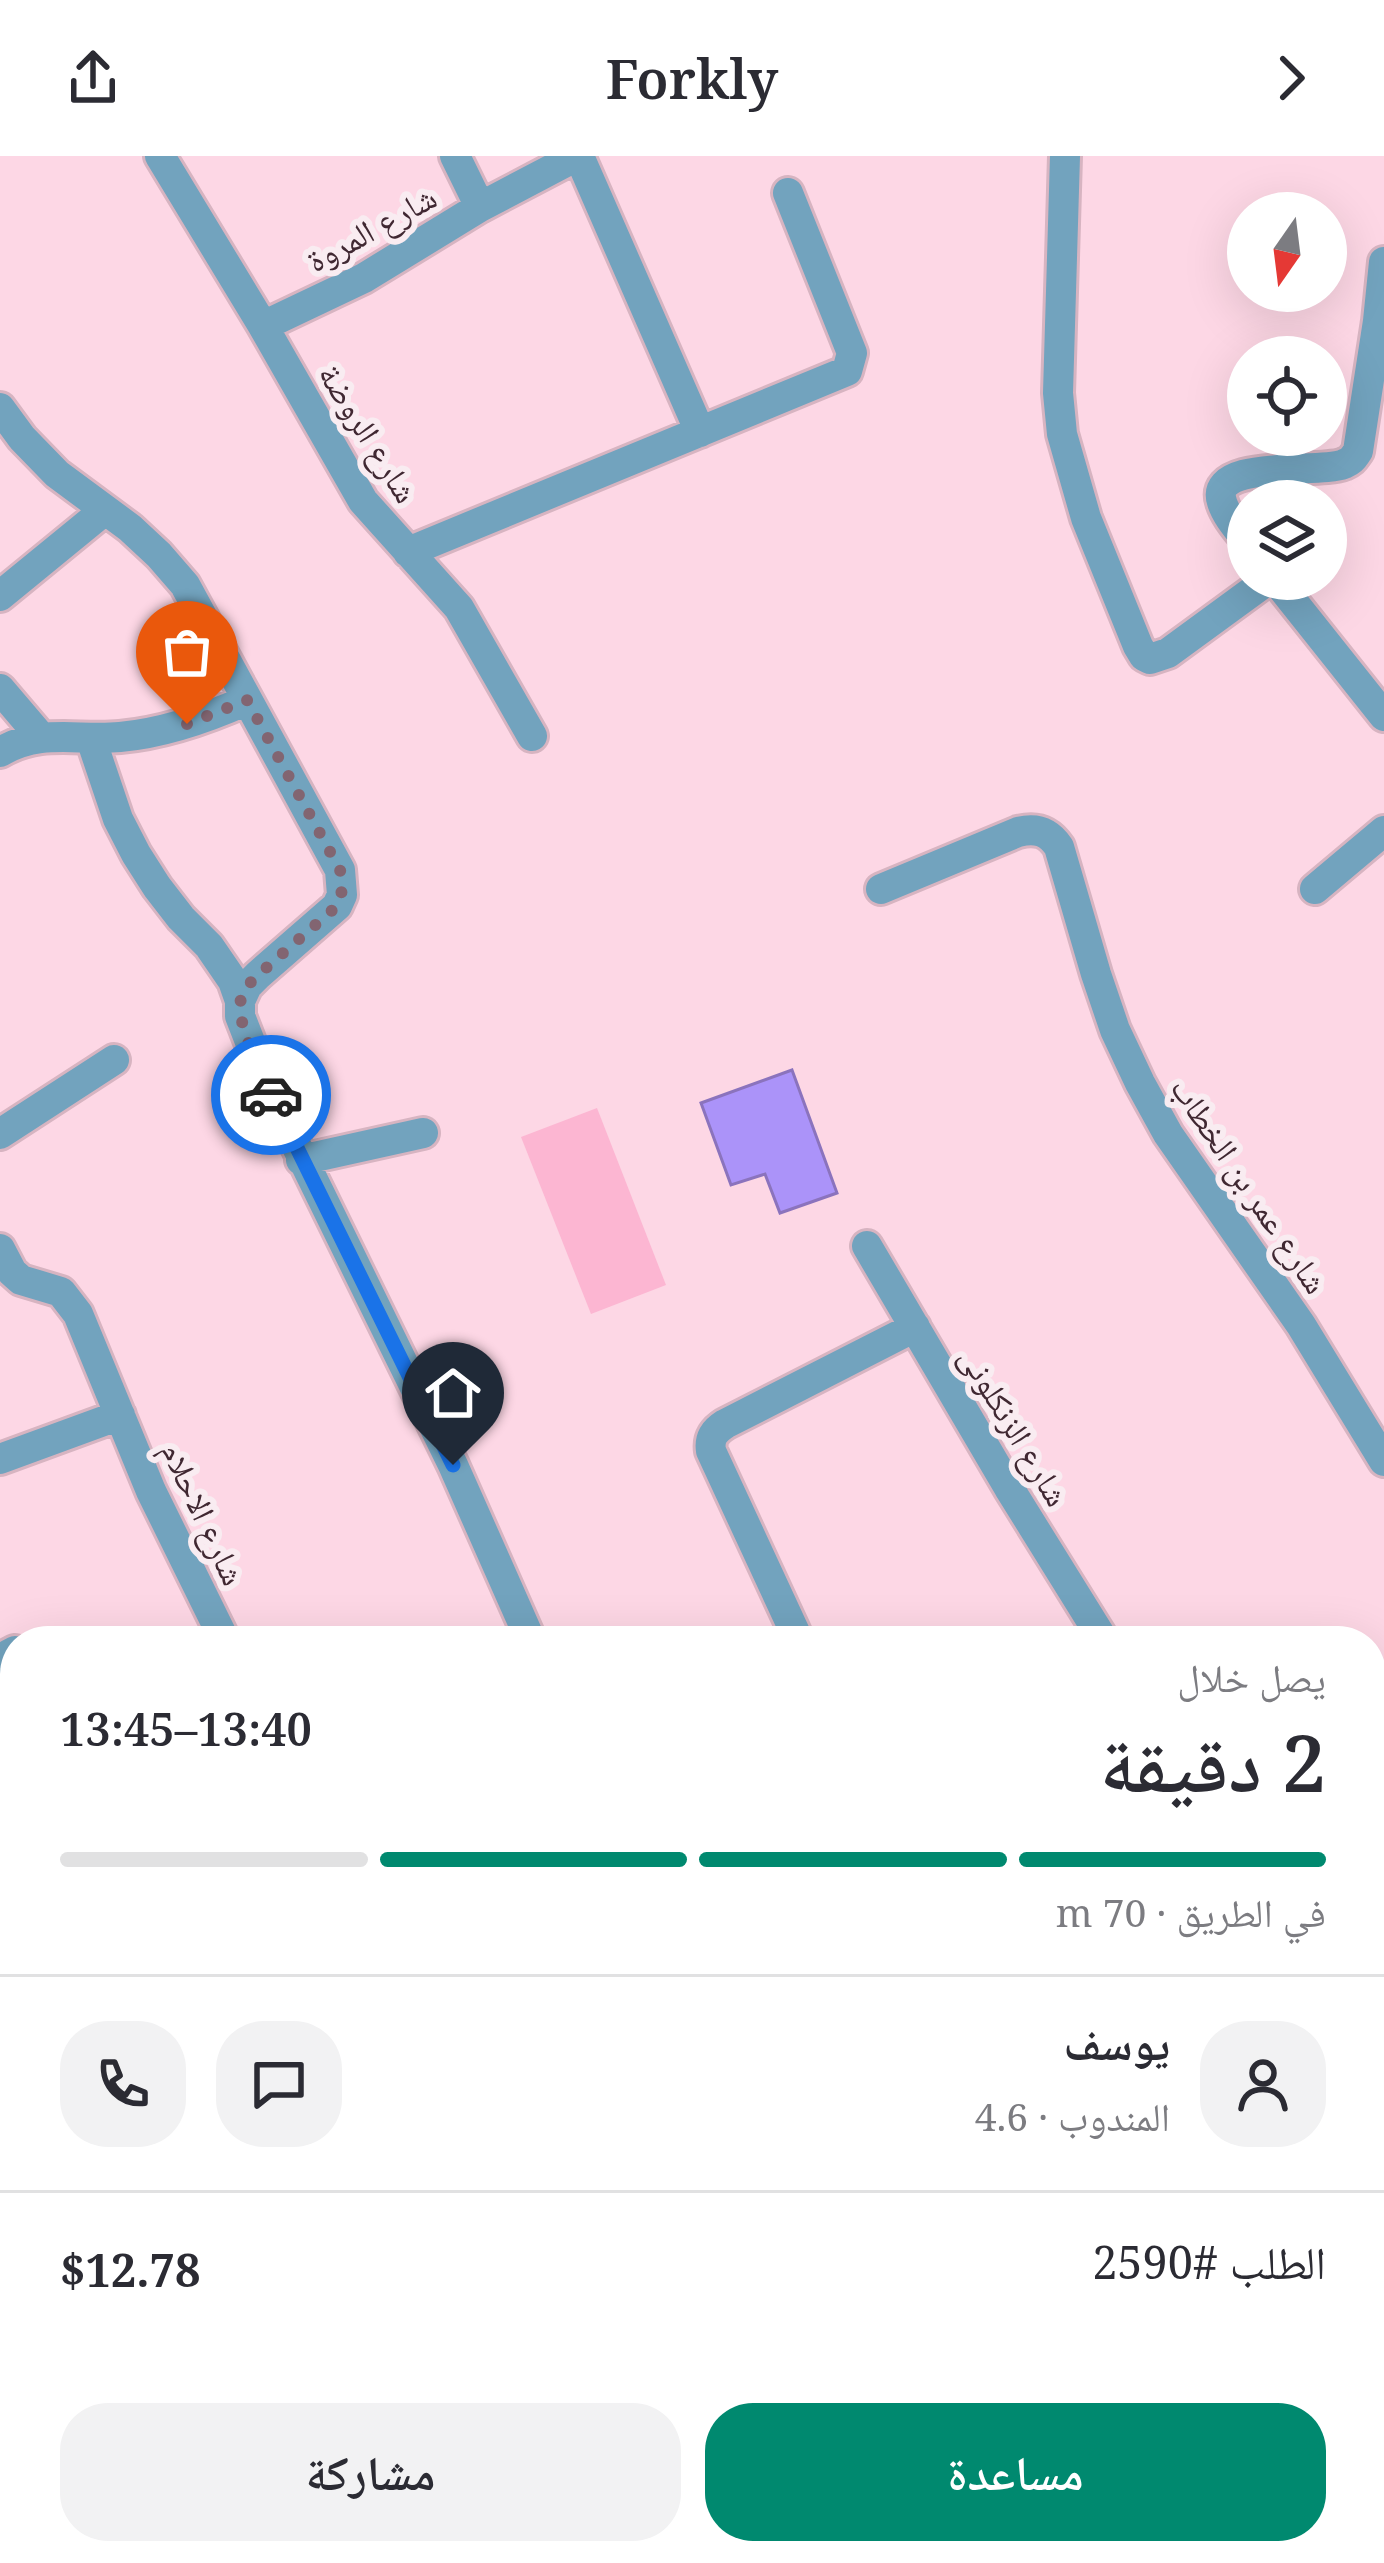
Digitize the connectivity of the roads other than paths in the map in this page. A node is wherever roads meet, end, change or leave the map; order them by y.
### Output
1 (160, 156) edge
2 (454, 156) edge
3 (578, 156) edge
4 (1065, 156) edge
5 (788, 193) dead end
6 (480, 208) junction
7 (1384, 262) edge
8 (1381, 320) edge
9 (263, 326) junction
10 (0, 408) edge
11 (700, 432) junction
12 (1230, 480) edge
13 (1227, 482) edge
14 (105, 510) junction
15 (1227, 512) edge
16 (408, 552) junction
17 (0, 596) edge
18 (1242, 600) edge
19 (1289, 600) edge
20 (0, 689) edge
21 (247, 700) junction
22 (1384, 716) edge
23 (40, 736) junction
24 (532, 736) dead end
25 (91, 739) junction
26 (0, 752) edge
27 (1384, 831) edge
28 (881, 889) dead end
29 (1315, 889) dead end
30 (240, 1000) junction
31 (114, 1060) dead end
32 (423, 1133) dead end
33 (0, 1134) edge
34 (301, 1160) junction
35 (867, 1246) dead end
36 (0, 1250) edge
37 (915, 1328) junction
38 (120, 1415) junction
39 (0, 1460) edge
40 (1384, 1461) edge
41 (218, 1626) edge
42 (525, 1626) edge
43 (792, 1626) edge
44 (1095, 1626) edge

1 - 9 street, شارع الروضة
2 - 6 street
3 - 6 street, شارع المروة
3 - 11 street
4 - 18 street
5 - 11 street
6 - 9 street, شارع المروة
7 - 8 street
8 - 12 street
9 - 16 street, شارع الروضة
10 - 14 street
11 - 16 street
13 - 15 street
14 - 17 street
14 - 21 street
16 - 24 street, شارع الروضة
19 - 22 street
20 - 23 street
21 - 25 street
21 - 30 street
23 - 25 street
23 - 26 street
25 - 30 street
27 - 29 street
28 - 40 street, شارع عمر بن الخطاب
30 - 34 street
31 - 33 street
32 - 34 street
34 - 42 street
35 - 37 street, شارع الزنكلونى
36 - 38 street, شارع الاحلام
37 - 43 street
37 - 44 street, شارع الزنكلونى
38 - 39 street
38 - 41 street, شارع الاحلام

